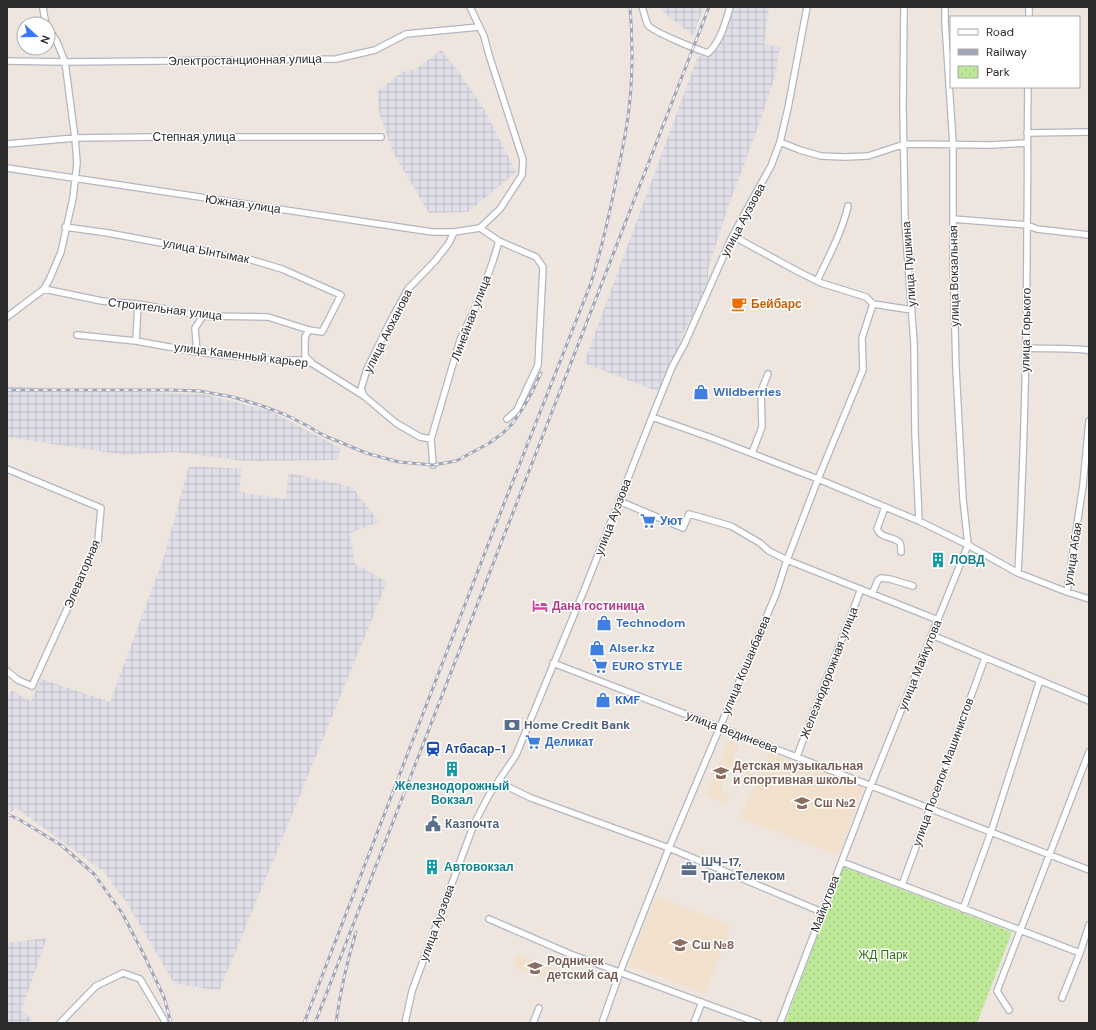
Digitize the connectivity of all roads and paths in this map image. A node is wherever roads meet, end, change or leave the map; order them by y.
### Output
1 (470, 7) edge
2 (642, 7) edge
3 (730, 7) edge
4 (807, 7) edge
5 (904, 7) edge
6 (945, 7) edge
7 (479, 27) junction
8 (56, 40) edge
9 (7, 61) edge
10 (65, 62) junction
11 (1028, 88) edge
12 (1027, 132) junction
13 (1089, 132) edge
14 (381, 137) dead end
15 (75, 138) junction
16 (780, 142) junction
17 (1027, 143) junction
18 (7, 144) edge
19 (904, 144) junction
20 (953, 144) junction
21 (7, 168) edge
22 (76, 179) junction
23 (848, 206) dead end
24 (953, 219) junction
25 (1027, 225) junction
26 (66, 228) junction
27 (480, 228) junction
28 (454, 232) junction
29 (1089, 235) edge
30 (733, 236) junction
31 (499, 241) junction
32 (817, 281) junction
33 (44, 289) junction
34 (138, 304) junction
35 (873, 304) junction
36 (912, 310) junction
37 (7, 316) edge
38 (203, 316) junction
39 (309, 330) junction
40 (77, 335) dead end
41 (136, 341) junction
42 (1026, 348) junction
43 (1089, 351) edge
44 (197, 352) junction
45 (313, 364) junction
46 (768, 374) dead end
47 (364, 396) junction
48 (652, 417) junction
49 (507, 419) dead end
50 (1089, 421) edge
51 (431, 439) junction
52 (752, 453) junction
53 (433, 465) dead end
54 (7, 469) edge
55 (818, 479) junction
56 (619, 502) junction
57 (885, 507) junction
58 (919, 521) junction
59 (968, 545) junction
60 (901, 552) dead end
61 (787, 560) junction
62 (1018, 574) junction
63 (913, 586) dead end
64 (861, 589) junction
65 (1067, 592) junction
66 (872, 594) junction
67 (1089, 599) edge
68 (938, 620) junction
69 (932, 635) junction
70 (985, 658) junction
71 (553, 663) junction
72 (7, 671) edge
73 (1040, 680) junction
74 (1089, 701) edge
75 (719, 728) junction
76 (1089, 752) edge
77 (797, 756) junction
78 (498, 782) junction
79 (871, 785) junction
80 (930, 808) junction
81 (991, 832) junction
82 (669, 848) junction
83 (1049, 854) junction
84 (842, 862) junction
85 (1089, 870) edge
86 (902, 885) junction
87 (963, 909) junction
88 (822, 912) junction
89 (489, 919) dead end
90 (1089, 925) edge
91 (1020, 930) junction
92 (1080, 953) junction
93 (620, 972) junction
94 (1062, 998) dead end
95 (702, 1002) junction
96 (539, 1008) dead end
97 (1009, 1010) dead end
98 (60, 1023) edge
99 (164, 1023) edge
100 (406, 1023) edge
101 (533, 1023) edge
102 (602, 1023) edge
103 (694, 1023) edge
104 (758, 1023) edge
105 (780, 1023) edge

1 - 7 street
2 - 3 street
4 - 16 street, улица Ауэзова
5 - 19 street, улица Пушкина
6 - 20 street, улица Вокзальная
7 - 10 street, Электростанционная улица
7 - 27 street
8 - 10 street
9 - 10 street, Электростанционная улица
10 - 15 street
11 - 12 street, улица Горького
12 - 13 street
12 - 17 street, улица Горького
14 - 15 street, Степная улица
15 - 18 street, Степная улица
15 - 22 street
16 - 19 street
16 - 30 street, улица Ауэзова
17 - 20 street
17 - 25 street, улица Горького
19 - 20 street
19 - 36 street, улица Пушкина
20 - 24 street, улица Вокзальная
21 - 22 street, Южная улица
22 - 26 street
22 - 28 street, Южная улица
23 - 32 street
24 - 25 street
24 - 59 street, улица Вокзальная
25 - 29 street
25 - 42 street, улица Горького
26 - 33 street
26 - 39 street, улица Ынтымак
27 - 28 street, Южная улица
27 - 31 street
28 - 47 street, улица Аюханова
30 - 32 street
30 - 48 street, улица Ауэзова
31 - 49 street
31 - 51 street, Линейная улица
32 - 35 street
33 - 34 street, Строительная улица
33 - 37 street
34 - 38 street, Строительная улица
34 - 41 street
35 - 36 street
35 - 55 street, улица Кошанбаева
36 - 58 street, улица Пушкина
38 - 39 street, Строительная улица
38 - 44 street
39 - 45 street
40 - 41 street, улица Каменный карьер
41 - 44 street, улица Каменный карьер
42 - 43 street
42 - 62 street, улица Горького
44 - 45 street, улица Каменный карьер
45 - 47 street, улица Каменный карьер
46 - 52 street
47 - 51 street, улица Каменный карьер
48 - 52 street
48 - 56 street, улица Ауэзова
50 - 65 street, улица Абая
51 - 53 street, Линейная улица
52 - 55 street
54 - 72 street, Элеваторная
55 - 57 street
55 - 61 street, улица Кошанбаева
56 - 61 street
56 - 71 street, улица Ауэзова
57 - 58 street
57 - 60 street
58 - 59 street
59 - 62 street
59 - 68 street, улица Майкутова
61 - 64 street
61 - 75 street, улица Кошанбаева
62 - 65 street
63 - 66 street
64 - 66 street
64 - 77 street, Железнодорожная улица
65 - 67 street
66 - 68 street
68 - 69 street, улица Майкутова
69 - 70 street
69 - 79 street, улица Майкутова
70 - 73 street
70 - 80 street, улица Поселок Машинистов
71 - 75 street, улица Вединеева
71 - 78 street, улица Ауэзова
73 - 74 street
73 - 81 street
75 - 77 street, улица Вединеева
75 - 82 street, улица Кошанбаева
76 - 83 street
77 - 79 street, улица Вединеева
78 - 82 street
78 - 100 street, улица Ауэзова
79 - 80 street, улица Вединеева
79 - 84 street, Майкутова
80 - 81 street, улица Вединеева
80 - 86 street, улица Поселок Машинистов
81 - 83 street, улица Вединеева
81 - 87 street
82 - 88 street
82 - 93 street, улица Кошанбаева
83 - 85 street, улица Вединеева
83 - 91 street
84 - 86 street
84 - 88 street, Майкутова
86 - 87 street
87 - 91 street
88 - 105 street, Майкутова
89 - 93 street
90 - 92 street
91 - 92 street
91 - 97 street
92 - 94 street
93 - 95 street
93 - 102 street, улица Кошанбаева
95 - 103 street
95 - 104 street
96 - 101 street
98 - 99 street

